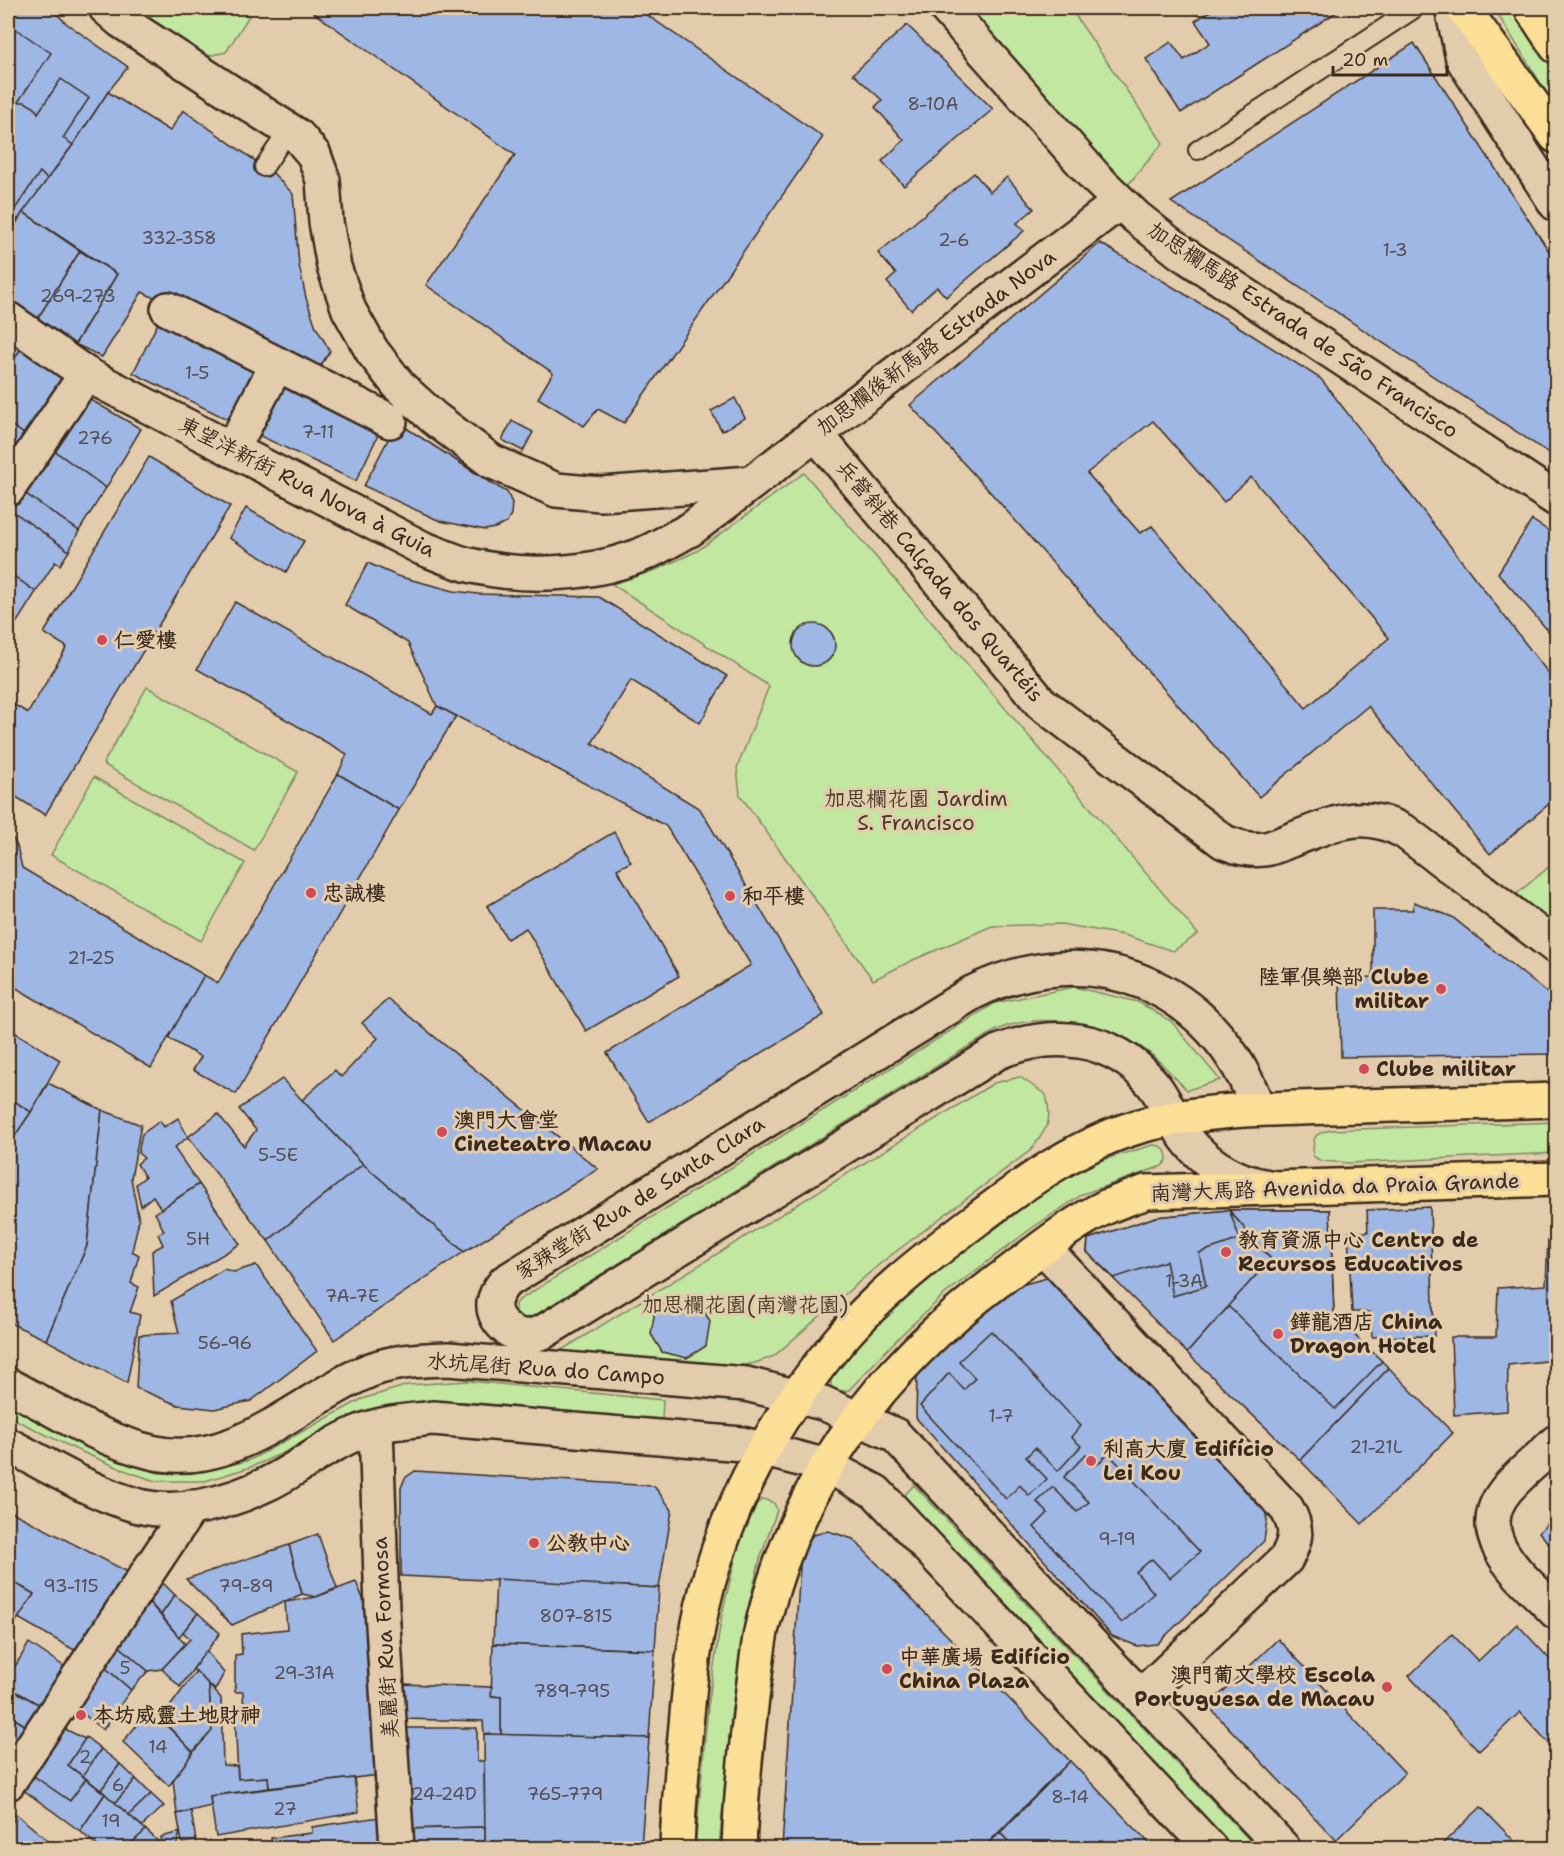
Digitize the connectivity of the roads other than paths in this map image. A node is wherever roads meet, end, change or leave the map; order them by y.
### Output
1 (106, 8) edge
2 (946, 8) edge
3 (1415, 8) edge
4 (1452, 8) edge
5 (1463, 8) edge
6 (1532, 8) edge
7 (1557, 46) edge
8 (289, 130) junction
9 (1557, 136) edge
10 (1198, 150) dead end
11 (264, 167) dead end
12 (1120, 202) junction
13 (1557, 204) edge
14 (168, 309) dead end
15 (8, 319) edge
16 (277, 364) junction
17 (86, 374) junction
18 (390, 421) dead end
19 (816, 434) junction
20 (232, 450) junction
21 (1525, 478) junction
22 (752, 483) junction
23 (8, 489) edge
24 (1557, 489) edge
25 (1557, 499) edge
26 (1557, 947) edge
27 (1557, 1100) edge
28 (1258, 1109) junction
29 (1174, 1118) junction
30 (1557, 1179) edge
31 (1282, 1188) junction
32 (1043, 1247) junction
33 (8, 1385) edge
34 (796, 1396) junction
35 (858, 1418) junction
36 (376, 1427) junction
37 (1557, 1442) edge
38 (8, 1445) edge
39 (764, 1449) junction
40 (826, 1466) junction
41 (191, 1507) junction
42 (1557, 1612) edge
43 (1140, 1697) junction
44 (8, 1783) edge
45 (397, 1848) edge
46 (677, 1848) edge
47 (739, 1848) edge
48 (1210, 1848) edge
49 (1283, 1848) edge

1 - 8 street
2 - 12 street, 加思欄馬路 Estrada de São Francisco
3 - 10 lane
4 - 13 street
5 - 9 main road
6 - 7 main road
8 - 11 lane
8 - 22 street
12 - 19 street, 加思欄後新馬路 Estrada Nova
12 - 21 street, 加思欄馬路 Estrada de São Francisco
14 - 16 street
15 - 17 street, 東望洋新街 Rua Nova à Guia
16 - 18 street
16 - 20 street
17 - 20 street, 東望洋新街 Rua Nova à Guia
17 - 23 street
19 - 22 street, 加思欄後新馬路 Estrada Nova
19 - 26 street, 兵營斜巷 Calçada dos Quartéis
20 - 22 street, 東望洋新街 Rua Nova à Guia
21 - 24 street
21 - 25 street, 加思欄馬路 Estrada de São Francisco
27 - 28 main road
28 - 29 main road
28 - 29 street, 家辣堂街 Rua de Santa Clara
29 - 31 street
29 - 34 main road
30 - 31 main road, 南灣大馬路 Avenida da Praia Grande
31 - 32 main road, 南灣大馬路 Avenida da Praia Grande
32 - 35 main road, 南灣大馬路 Avenida da Praia Grande
32 - 43 street
33 - 34 street, 水坑尾街 Rua do Campo
34 - 35 street, 水坑尾街 Rua do Campo
34 - 39 main road
35 - 40 main road, 南灣大馬路 Avenida da Praia Grande
35 - 43 street, 水坑尾街 Rua do Campo
36 - 39 street
36 - 41 street
36 - 45 street, 美麗街 Rua Formosa
37 - 42 street
38 - 41 street
39 - 40 street
39 - 46 main road
40 - 47 main road, 南灣大馬路 Avenida da Praia Grande
40 - 48 street
41 - 44 street
43 - 49 street, 水坑尾街 Rua do Campo

